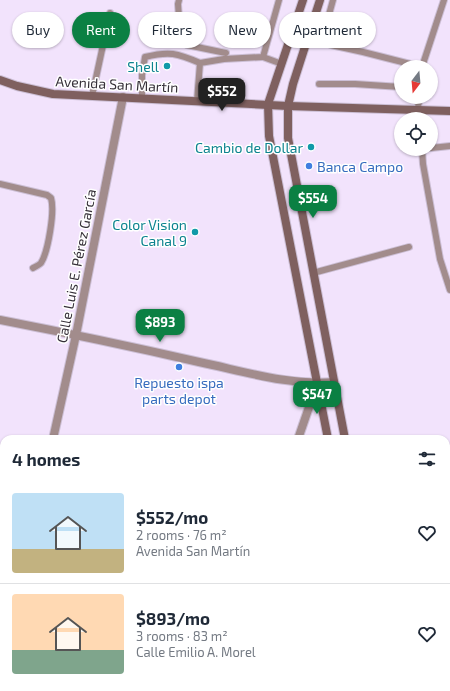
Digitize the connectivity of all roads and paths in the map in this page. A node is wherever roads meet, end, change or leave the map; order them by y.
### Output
1 (179, 0) edge
2 (279, 0) edge
3 (302, 0) edge
4 (320, 0) edge
5 (333, 0) edge
6 (444, 0) edge
7 (316, 12) edge
8 (330, 12) edge
9 (102, 48) edge
10 (304, 48) edge
11 (345, 48) edge
12 (226, 53) dead end
13 (263, 57) junction
14 (394, 60) edge
15 (424, 60) edge
16 (200, 63) junction
17 (282, 64) junction
18 (0, 80) edge
19 (319, 84) dead end
20 (394, 87) edge
21 (92, 96) junction
22 (123, 97) junction
23 (142, 98) junction
24 (197, 101) junction
25 (268, 104) junction
26 (418, 104) edge
27 (288, 106) junction
28 (418, 110) junction
29 (450, 111) edge
30 (450, 146) edge
31 (438, 147) edge
32 (422, 156) edge
33 (0, 184) edge
34 (409, 246) dead end
35 (33, 268) dead end
36 (313, 273) junction
37 (450, 290) edge
38 (0, 320) edge
39 (76, 335) junction
40 (334, 382) junction
41 (317, 384) junction
42 (54, 435) edge
43 (299, 435) edge
44 (327, 435) edge
45 (344, 435) edge

1 - 12 lane
2 - 13 lane
3 - 17 street
4 - 7 street
5 - 8 lane
6 - 15 lane
9 - 21 lane
10 - 27 street
11 - 14 lane
13 - 16 lane
13 - 17 lane
16 - 23 lane
16 - 24 lane
17 - 25 street
18 - 21 street, Avenida San Martín
19 - 20 lane
21 - 22 street, Avenida San Martín
22 - 23 street, Avenida San Martín
22 - 39 street, Calle Luis E. Pérez García
23 - 24 street, Avenida San Martín
24 - 25 street, Avenida San Martín
25 - 27 street, Avenida San Martín
25 - 41 street
26 - 28 lane
27 - 28 street, Avenida San Martín
27 - 36 street
28 - 29 street, Avenida San Martín
30 - 31 lane
32 - 37 lane
33 - 35 lane
34 - 36 lane
36 - 40 street
38 - 39 street
39 - 41 street
39 - 42 street, Calle Luis E. Pérez García
40 - 41 street
40 - 45 street
41 - 43 street
41 - 44 street

